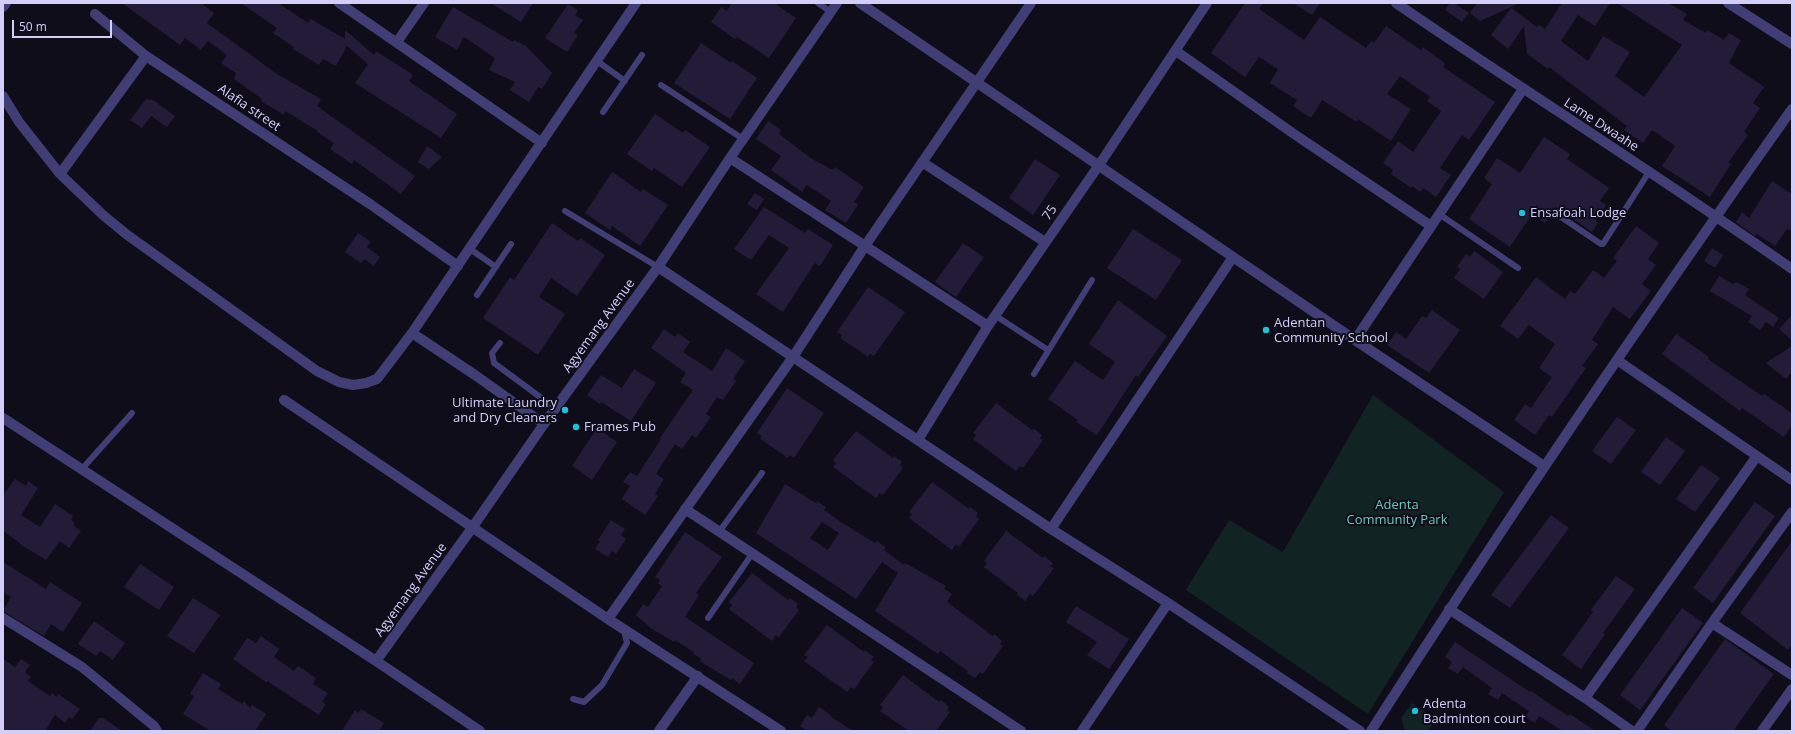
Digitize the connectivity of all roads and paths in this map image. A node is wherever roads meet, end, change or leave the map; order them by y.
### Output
1 (6, 3) edge
2 (339, 3) edge
3 (424, 3) edge
4 (636, 3) edge
5 (818, 3) edge
6 (837, 3) edge
7 (860, 3) edge
8 (1031, 3) edge
9 (1207, 3) edge
10 (1396, 3) edge
11 (1728, 3) edge
12 (3, 7) edge
13 (831, 12) junction
14 (95, 14) dead end
15 (397, 42) junction
16 (1792, 44) edge
17 (1176, 51) junction
18 (642, 55) dead end
19 (146, 56) junction
20 (597, 61) junction
21 (625, 81) junction
22 (977, 82) junction
23 (661, 85) dead end
24 (1523, 89) junction
25 (3, 96) edge
26 (1792, 109) edge
27 (603, 112) dead end
28 (743, 139) junction
29 (542, 143) junction
30 (730, 158) junction
31 (922, 162) junction
32 (1099, 165) junction
33 (1649, 172) junction
34 (60, 174) junction
35 (565, 210) dead end
36 (1439, 214) junction
37 (1716, 216) junction
38 (1561, 217) dead end
39 (1431, 226) junction
40 (1046, 242) junction
41 (511, 244) dead end
42 (865, 246) junction
43 (470, 248) junction
44 (1233, 257) junction
45 (458, 266) junction
46 (496, 267) junction
47 (658, 267) junction
48 (1518, 268) dead end
49 (1792, 269) edge
50 (1092, 280) dead end
51 (477, 295) dead end
52 (996, 316) junction
53 (988, 326) junction
54 (412, 333) junction
55 (1355, 340) junction
56 (500, 342) dead end
57 (1048, 350) junction
58 (793, 357) junction
59 (1617, 360) junction
60 (1034, 374) dead end
61 (284, 400) dead end
62 (555, 408) junction
63 (132, 412) dead end
64 (3, 418) edge
65 (544, 424) junction
66 (918, 440) junction
67 (1757, 456) junction
68 (1544, 466) junction
69 (81, 470) junction
70 (762, 473) dead end
71 (1792, 480) edge
72 (685, 509) junction
73 (1792, 512) edge
74 (472, 528) junction
75 (1051, 529) junction
76 (720, 532) junction
77 (752, 554) junction
78 (1168, 603) junction
79 (1449, 609) junction
80 (3, 618) edge
81 (708, 618) dead end
82 (608, 619) junction
83 (1712, 622) junction
84 (623, 628) junction
85 (376, 660) junction
86 (1792, 675) edge
87 (698, 676) junction
88 (1792, 689) edge
89 (1585, 698) junction
90 (573, 699) dead end
91 (156, 731) edge
92 (480, 731) edge
93 (659, 731) edge
94 (781, 731) edge
95 (1021, 731) edge
96 (1082, 731) edge
97 (1360, 731) edge
98 (1371, 731) edge
99 (1632, 731) edge
100 (1637, 731) edge
101 (1762, 731) edge

1 - 12 street
2 - 15 street
3 - 15 street
4 - 20 street
5 - 13 lane
6 - 13 street, Agyemang Avenue
7 - 22 street
8 - 22 street
9 - 17 street, 75
10 - 24 street, Lame Dwaahe
11 - 16 street
13 - 28 street, Agyemang Avenue
14 - 19 street, Alafia street
15 - 29 street
17 - 32 street, 75
17 - 39 street
18 - 21 lane
19 - 34 street
19 - 45 street, Alafia street
20 - 21 lane
20 - 29 street
21 - 27 lane
22 - 31 street
22 - 32 street
23 - 28 lane
24 - 33 street, Lame Dwaahe
24 - 36 street
25 - 34 street
26 - 37 street
28 - 30 street, Agyemang Avenue
29 - 43 street
30 - 42 street
30 - 47 street, Agyemang Avenue
31 - 40 street
31 - 42 street
32 - 40 street, 75
32 - 44 street
33 - 37 street, Lame Dwaahe
33 - 38 lane
34 - 54 street
35 - 47 lane
36 - 39 street
36 - 48 lane
37 - 49 street, Lame Dwaahe
37 - 59 street
39 - 55 street
40 - 52 street, 75
41 - 46 lane
42 - 53 street
42 - 58 street
43 - 45 street
43 - 46 lane
44 - 55 street
44 - 75 street
45 - 54 street
46 - 51 lane
47 - 58 street
47 - 62 street, Agyemang Avenue
50 - 57 lane
52 - 53 street, 75
52 - 57 lane
53 - 66 street, 75
54 - 65 street
55 - 68 street
56 - 62 lane
57 - 60 lane
58 - 66 street
58 - 72 street
59 - 67 street
59 - 68 street
61 - 74 street
62 - 65 street, Agyemang Avenue
63 - 69 lane
64 - 69 street
65 - 74 street, Agyemang Avenue
66 - 75 street
67 - 71 street
67 - 89 street
68 - 79 street
69 - 85 street
70 - 76 lane
72 - 76 street
72 - 82 street
73 - 83 street
74 - 82 street
74 - 85 street, Agyemang Avenue
75 - 78 street
76 - 77 street
77 - 81 lane
77 - 95 street
78 - 96 street
78 - 97 street
79 - 89 street
79 - 98 street
80 - 91 street
82 - 84 street
83 - 86 street
83 - 100 street
84 - 87 street
84 - 90 lane
85 - 92 street
87 - 93 street
87 - 94 street
88 - 101 street
89 - 99 street

